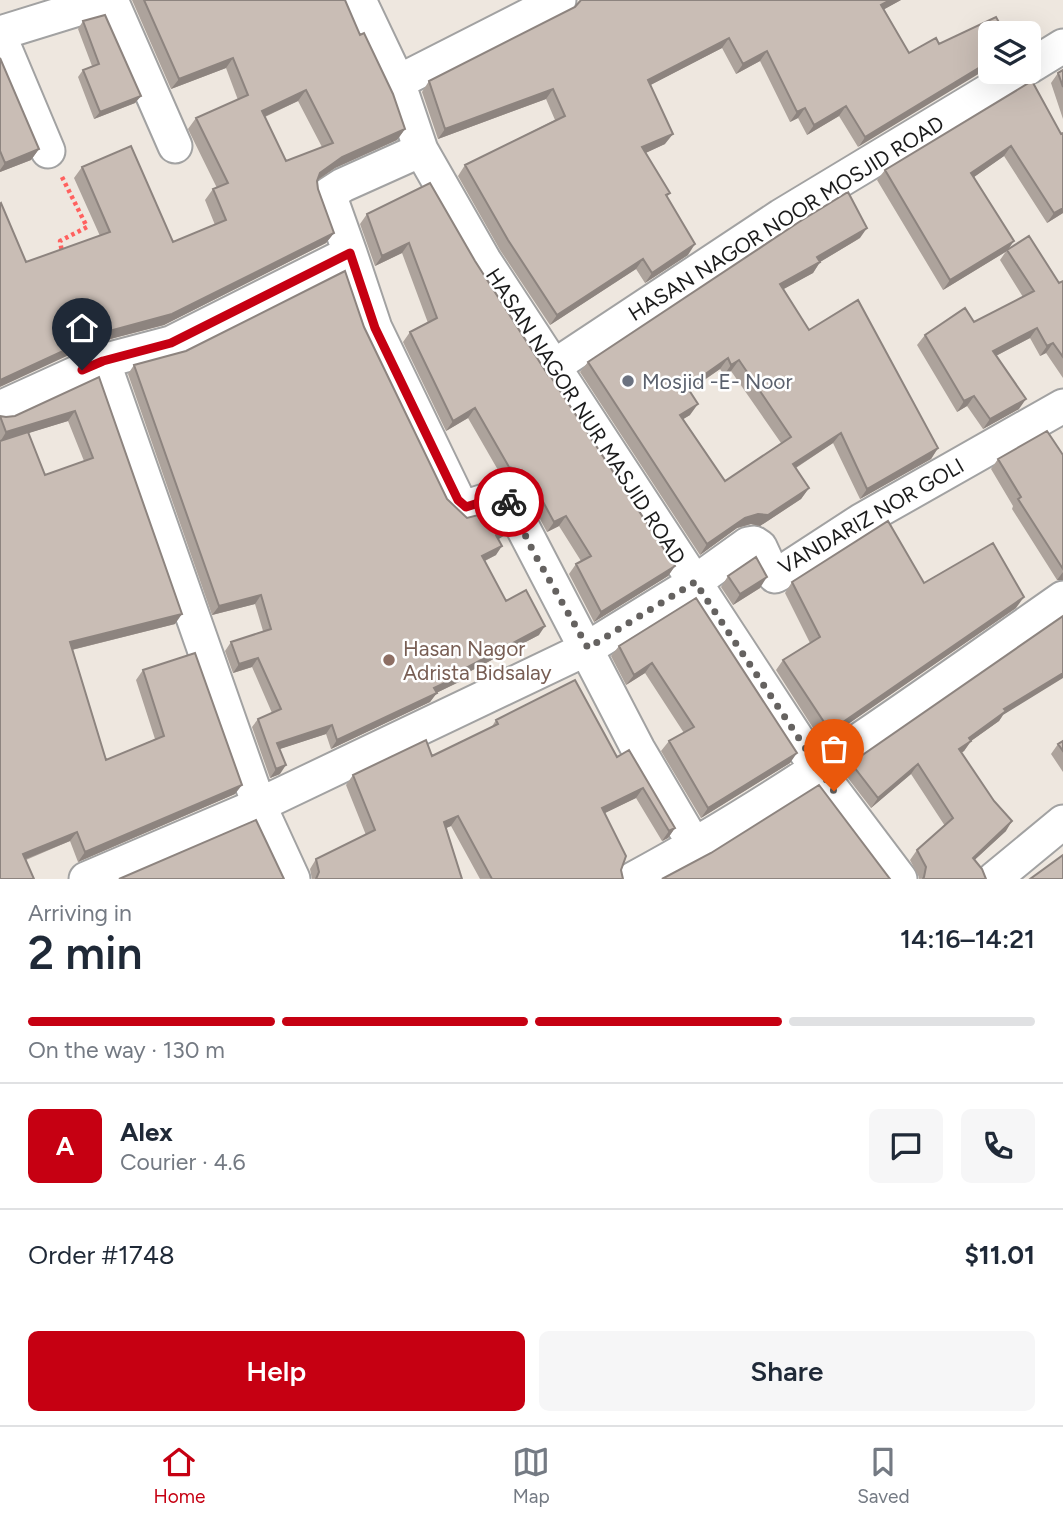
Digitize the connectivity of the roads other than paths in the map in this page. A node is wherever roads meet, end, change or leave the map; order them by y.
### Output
1 (109, 0) edge
2 (359, 0) edge
3 (559, 0) edge
4 (0, 35) edge
5 (1063, 46) edge
6 (1041, 60) edge
7 (398, 82) junction
8 (1000, 84) edge
9 (175, 146) dead end
10 (422, 150) junction
11 (48, 151) road end
12 (350, 253) junction
13 (103, 361) junction
14 (553, 367) junction
15 (1063, 406) edge
16 (0, 408) edge
17 (695, 582) junction
18 (1063, 598) edge
19 (588, 648) junction
20 (817, 769) junction
21 (259, 805) junction
22 (1063, 822) edge
23 (695, 846) junction
24 (86, 879) edge
25 (293, 879) edge
26 (633, 879) edge
27 (900, 879) edge
28 (995, 879) edge

1 - 4 street
1 - 9 street
2 - 7 street, HASAN NAGOR NUR MASJID ROAD
3 - 7 street
4 - 11 street
5 - 6 street
7 - 10 street, HASAN NAGOR NUR MASJID ROAD
8 - 14 street, HASAN NAGOR NOOR MOSJID ROAD
10 - 12 street
10 - 14 street, HASAN NAGOR NUR MASJID ROAD
12 - 13 street
12 - 19 street
13 - 16 street
13 - 21 street
14 - 17 street, HASAN NAGOR NUR MASJID ROAD
15 - 17 street, VANDARIZ NOR GOLI
17 - 19 street
17 - 20 street, HASAN NAGOR NUR MASJID ROAD
18 - 20 street
19 - 21 street
19 - 23 street
20 - 23 street
20 - 27 street, HASAN NAGOR NUR MASJID ROAD
21 - 24 street
21 - 25 street
22 - 28 street
23 - 26 street

